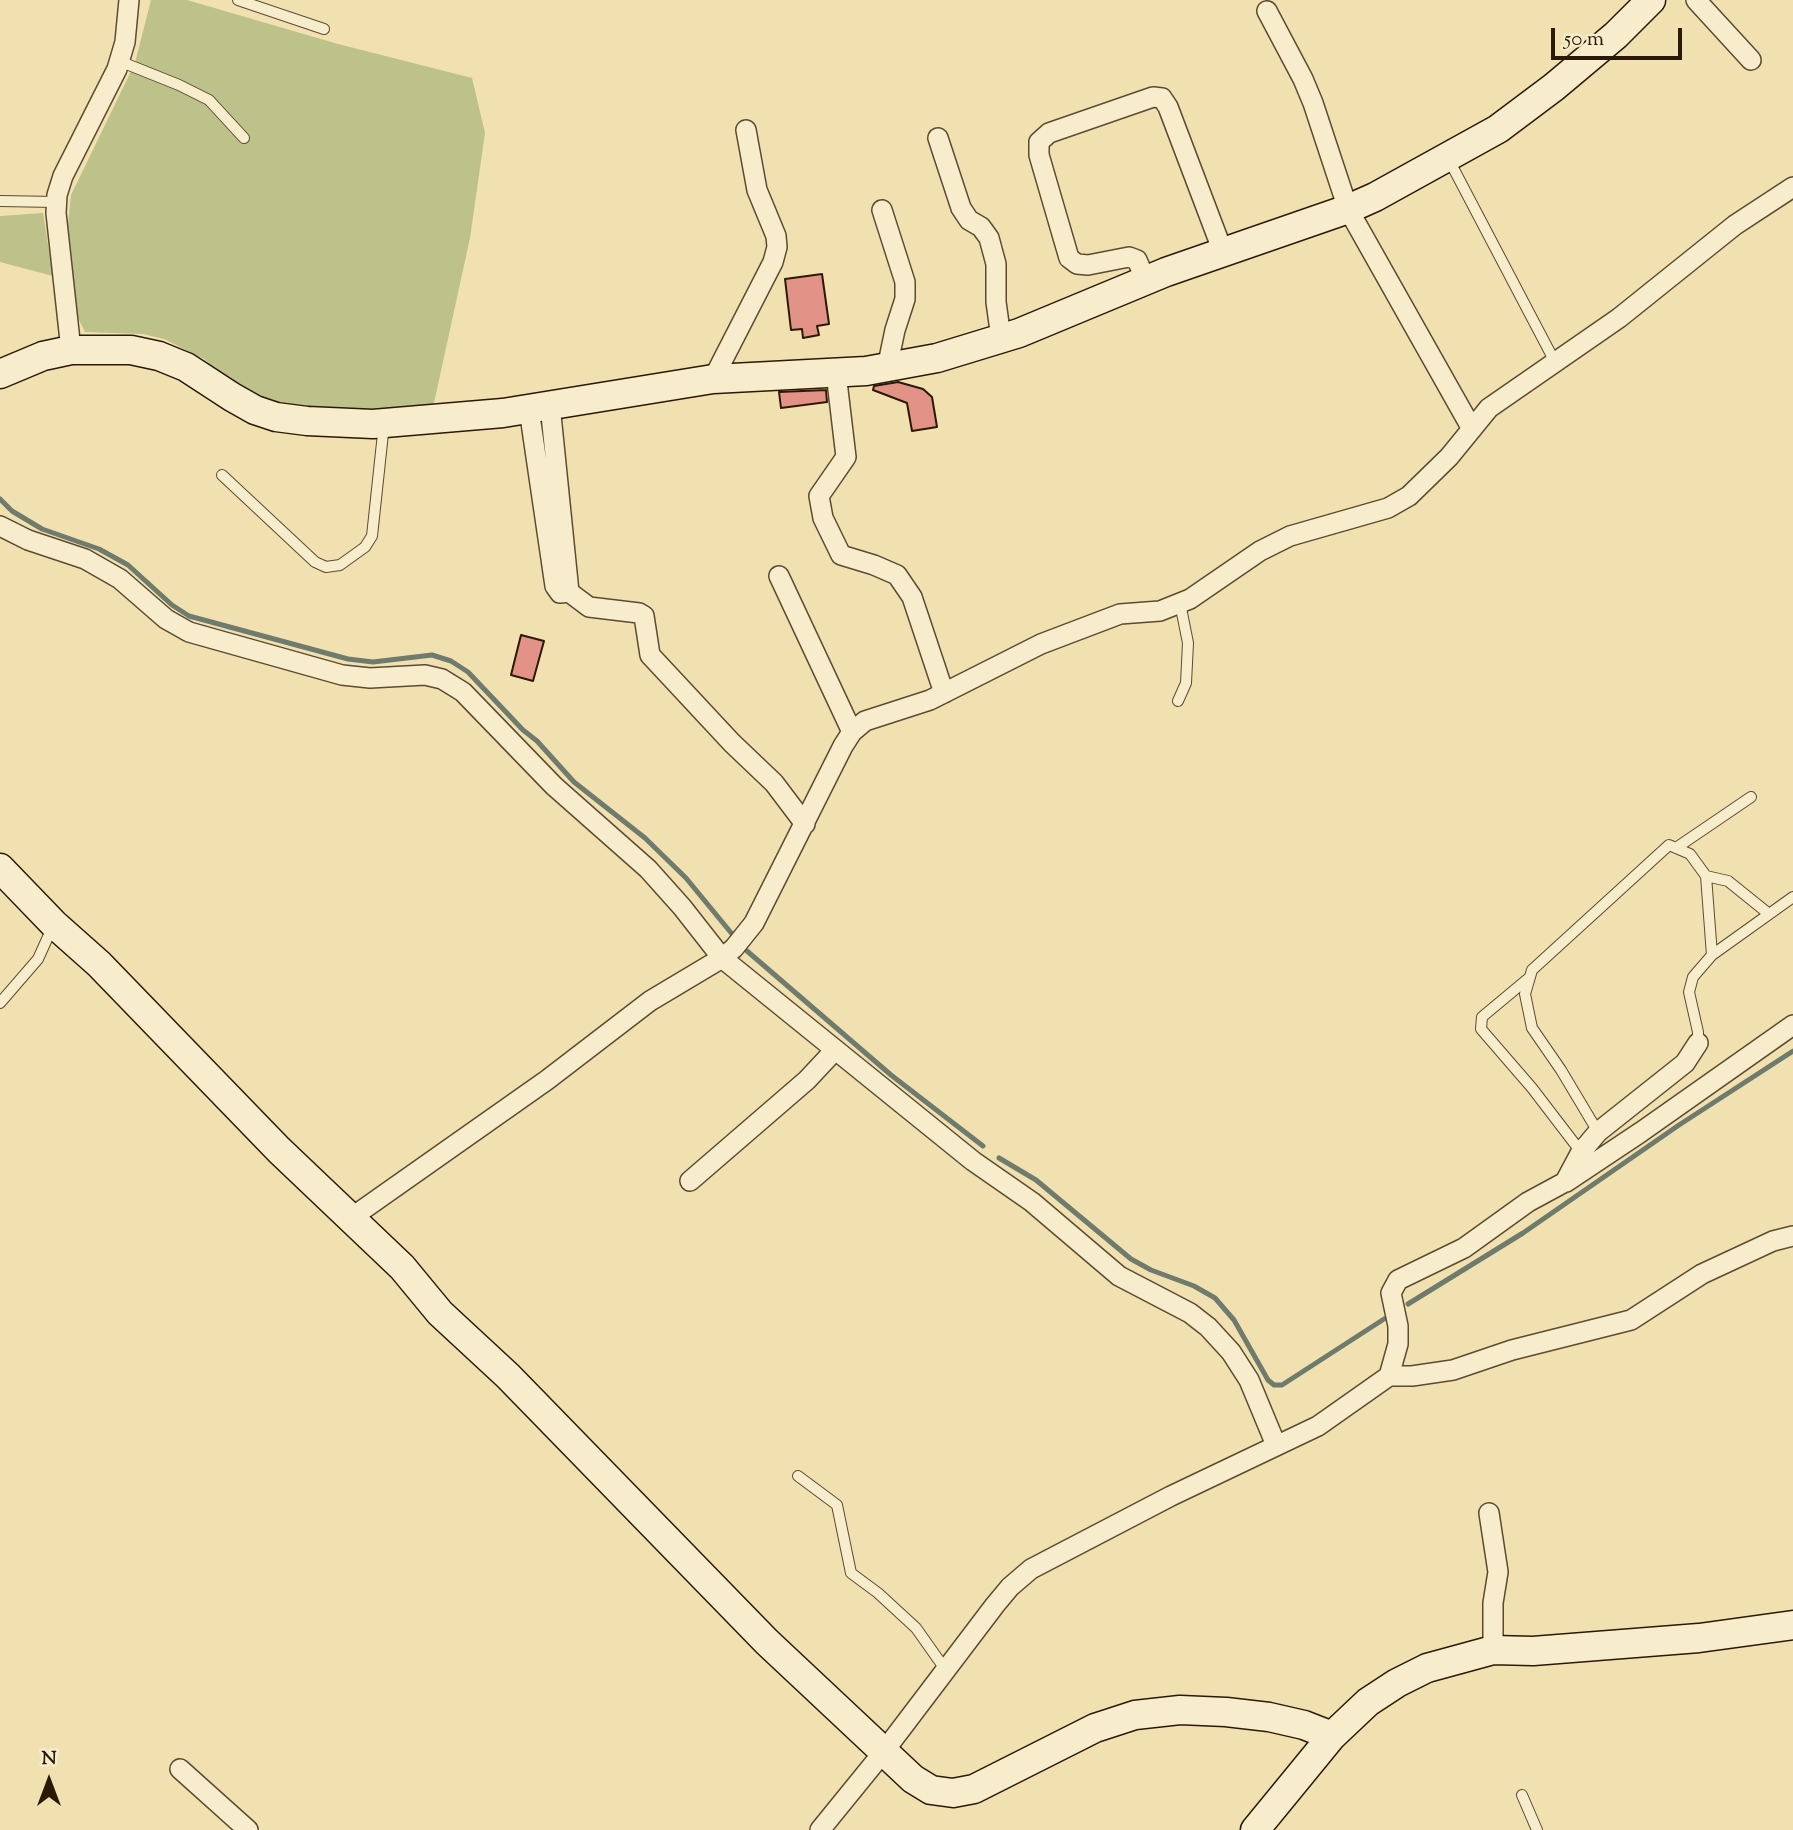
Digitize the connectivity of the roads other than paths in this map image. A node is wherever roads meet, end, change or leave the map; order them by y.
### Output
1 (129, 0) edge
2 (238, 0) edge
3 (1651, 0) edge
4 (1696, 0) edge
5 (1266, 11) dead end
6 (324, 29) dead end
7 (1751, 60) dead end
8 (119, 61) junction
9 (746, 130) dead end
10 (244, 138) dead end
11 (938, 138) dead end
12 (1447, 157) junction
13 (1793, 187) edge
14 (0, 201) edge
15 (56, 202) junction
16 (1348, 209) junction
17 (882, 210) dead end
18 (1223, 252) junction
19 (1146, 281) junction
20 (1001, 338) junction
21 (71, 351) junction
22 (1555, 362) junction
23 (887, 368) junction
24 (836, 373) junction
25 (0, 374) edge
26 (713, 379) junction
27 (539, 407) junction
28 (384, 424) junction
29 (1472, 429) junction
30 (222, 475) dead end
31 (0, 526) edge
32 (779, 576) dead end
33 (1180, 603) junction
34 (944, 693) junction
35 (1178, 701) dead end
36 (852, 732) junction
37 (1751, 797) dead end
38 (805, 824) junction
39 (1676, 848) junction
40 (0, 868) edge
41 (1706, 876) junction
42 (1793, 897) edge
43 (1769, 914) junction
44 (54, 924) junction
45 (1712, 955) junction
46 (722, 958) junction
47 (1530, 977) junction
48 (0, 1003) edge
49 (1793, 1025) edge
50 (1698, 1043) joint
51 (835, 1050) junction
52 (1598, 1132) junction
53 (1581, 1152) junction
54 (690, 1181) dead end
55 (1565, 1182) junction
56 (351, 1218) junction
57 (1793, 1236) edge
58 (1389, 1376) junction
59 (1276, 1445) junction
60 (798, 1476) dead end
61 (1489, 1513) dead end
62 (1793, 1625) edge
63 (1493, 1650) junction
64 (945, 1669) junction
65 (1332, 1736) junction
66 (885, 1750) junction
67 (180, 1769) dead end
68 (1522, 1795) dead end
69 (248, 1830) edge
70 (820, 1830) edge
71 (1255, 1830) edge
72 (1537, 1830) edge

1 - 8 street
2 - 6 lane
3 - 12 street
4 - 7 street
5 - 16 street
8 - 10 lane
8 - 15 street
9 - 26 street
11 - 20 street
12 - 16 street
12 - 22 lane
13 - 22 street
14 - 15 lane
15 - 21 street
16 - 18 street
16 - 29 street
17 - 23 street
18 - 19 street
18 - 19 street
19 - 20 street
20 - 23 street
21 - 25 street
21 - 28 street
22 - 29 street
23 - 24 street
24 - 26 street
24 - 34 street
26 - 27 street
27 - 28 street
27 - 38 street
28 - 30 lane
29 - 33 street
31 - 46 street
32 - 36 street
33 - 34 street
33 - 35 lane
34 - 36 street
36 - 38 street
37 - 39 lane
38 - 46 street
39 - 41 lane
39 - 47 lane
40 - 44 street
41 - 43 lane
41 - 45 lane
42 - 43 lane
43 - 45 lane
44 - 48 lane
44 - 56 street
45 - 50 lane
46 - 51 street
46 - 56 street
47 - 52 lane
47 - 53 lane
49 - 55 street
50 - 52 street
51 - 54 street
51 - 59 street
52 - 53 street
53 - 55 street
55 - 58 street
56 - 66 street
57 - 58 street
58 - 59 street
59 - 64 street
60 - 64 lane
61 - 63 street
62 - 63 street
63 - 65 street
64 - 66 street
65 - 66 street
65 - 71 street
66 - 70 street
67 - 69 street
68 - 72 lane

